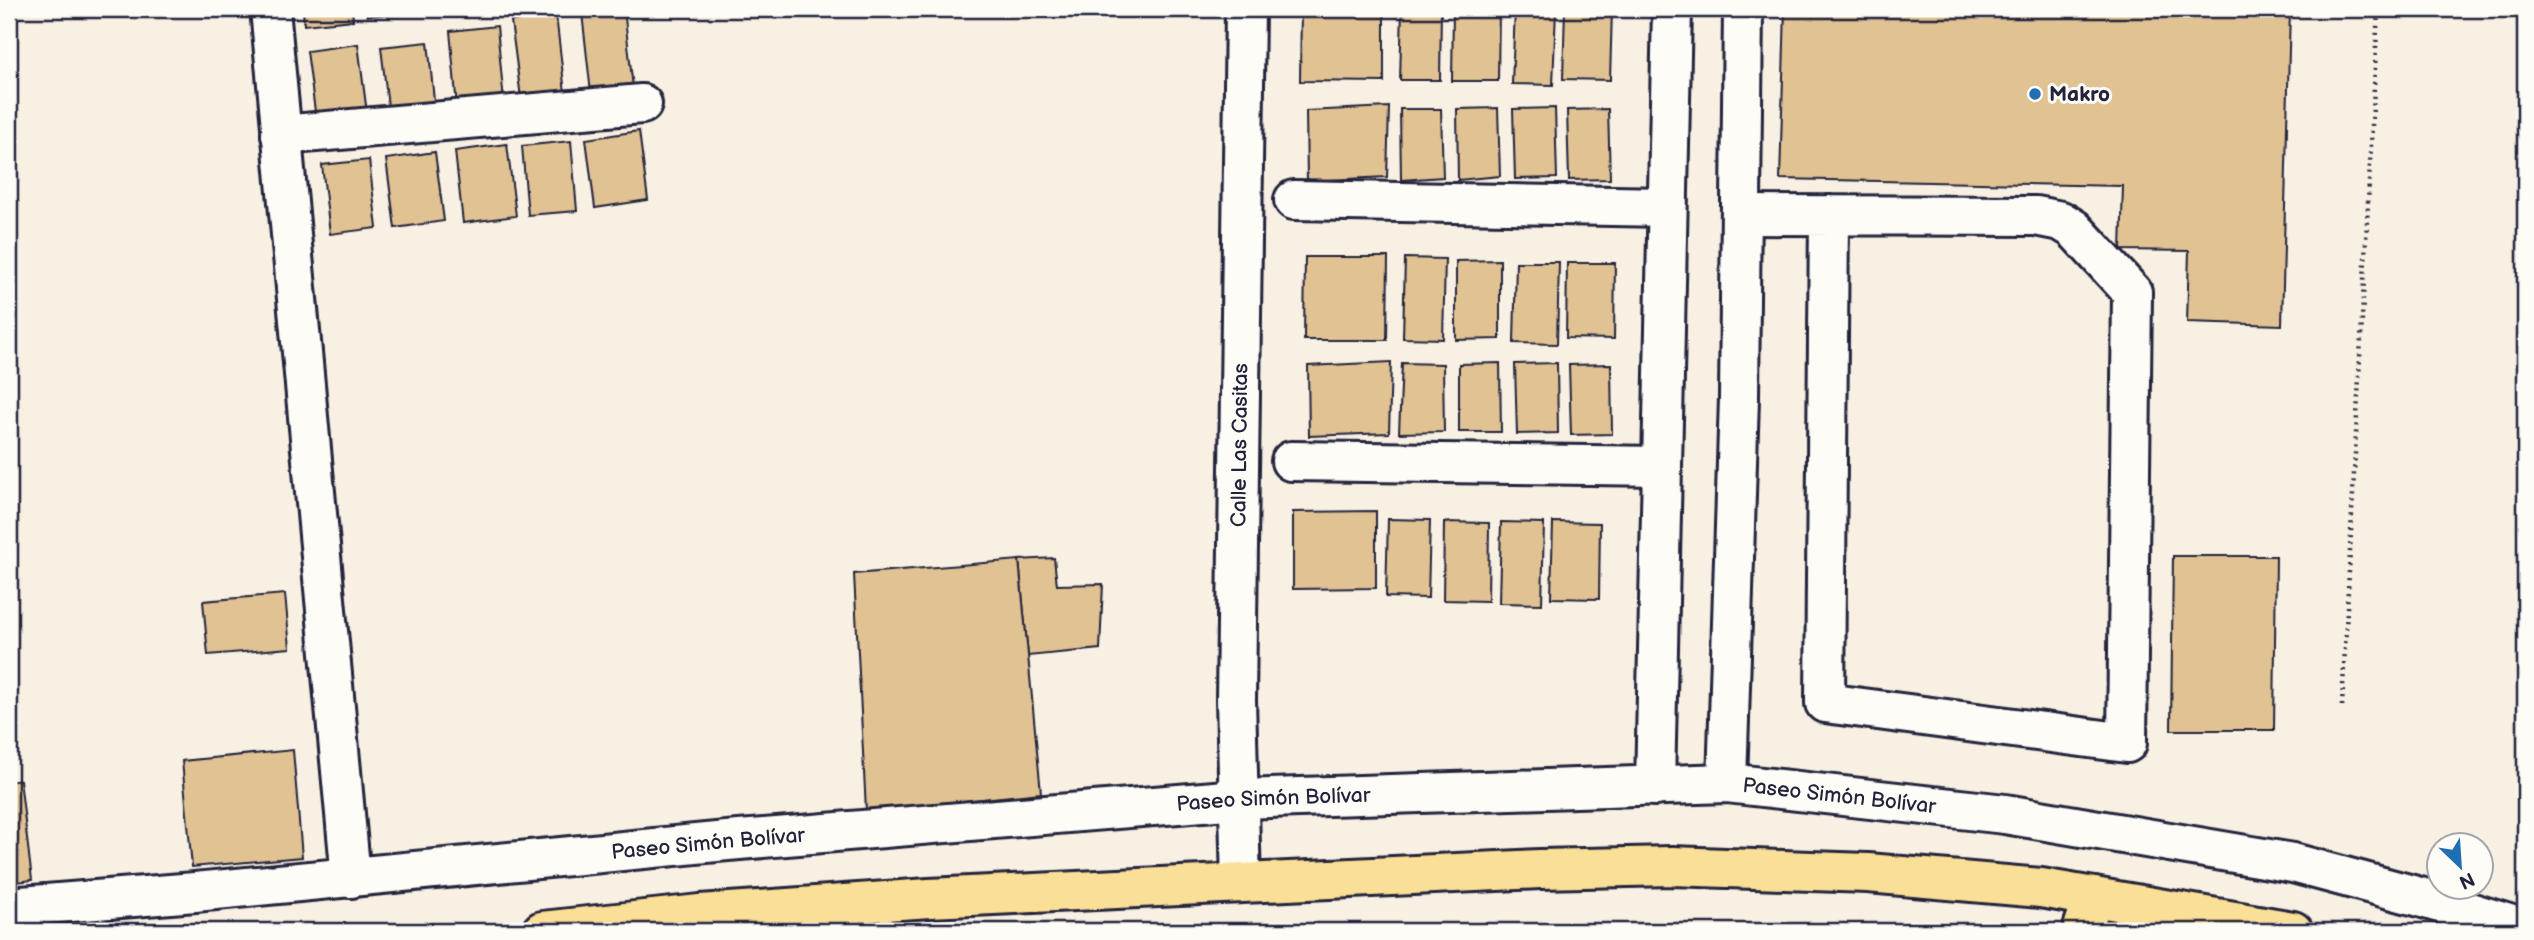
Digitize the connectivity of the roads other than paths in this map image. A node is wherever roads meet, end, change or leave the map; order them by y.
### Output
1 (270, 9) edge
2 (1245, 9) edge
3 (1672, 9) edge
4 (1744, 9) edge
5 (642, 104) dead end
6 (281, 135) junction
7 (1294, 200) dead end
8 (1667, 206) junction
9 (1741, 215) junction
10 (1829, 215) junction
11 (1291, 461) dead end
12 (1662, 466) junction
13 (1727, 783) junction
14 (1655, 786) junction
15 (1239, 799) junction
16 (351, 878) junction
17 (1241, 883) junction
18 (9, 906) edge
19 (2087, 914) edge
20 (2525, 929) edge
21 (542, 931) edge
22 (2293, 931) edge

1 - 6 street
2 - 15 street, Calle Las Casitas
3 - 8 street
4 - 9 street
5 - 6 street
6 - 16 street
7 - 8 street
8 - 12 street
9 - 10 street
9 - 13 street
10 - 10 street
11 - 12 street
12 - 14 street
13 - 14 street, Paseo Simón Bolívar
13 - 20 street, Paseo Simón Bolívar
14 - 15 street, Paseo Simón Bolívar
15 - 16 street, Paseo Simón Bolívar
15 - 17 street, Calle Las Casitas
16 - 18 street, Paseo Simón Bolívar
17 - 19 main road
17 - 21 main road
19 - 22 main road

